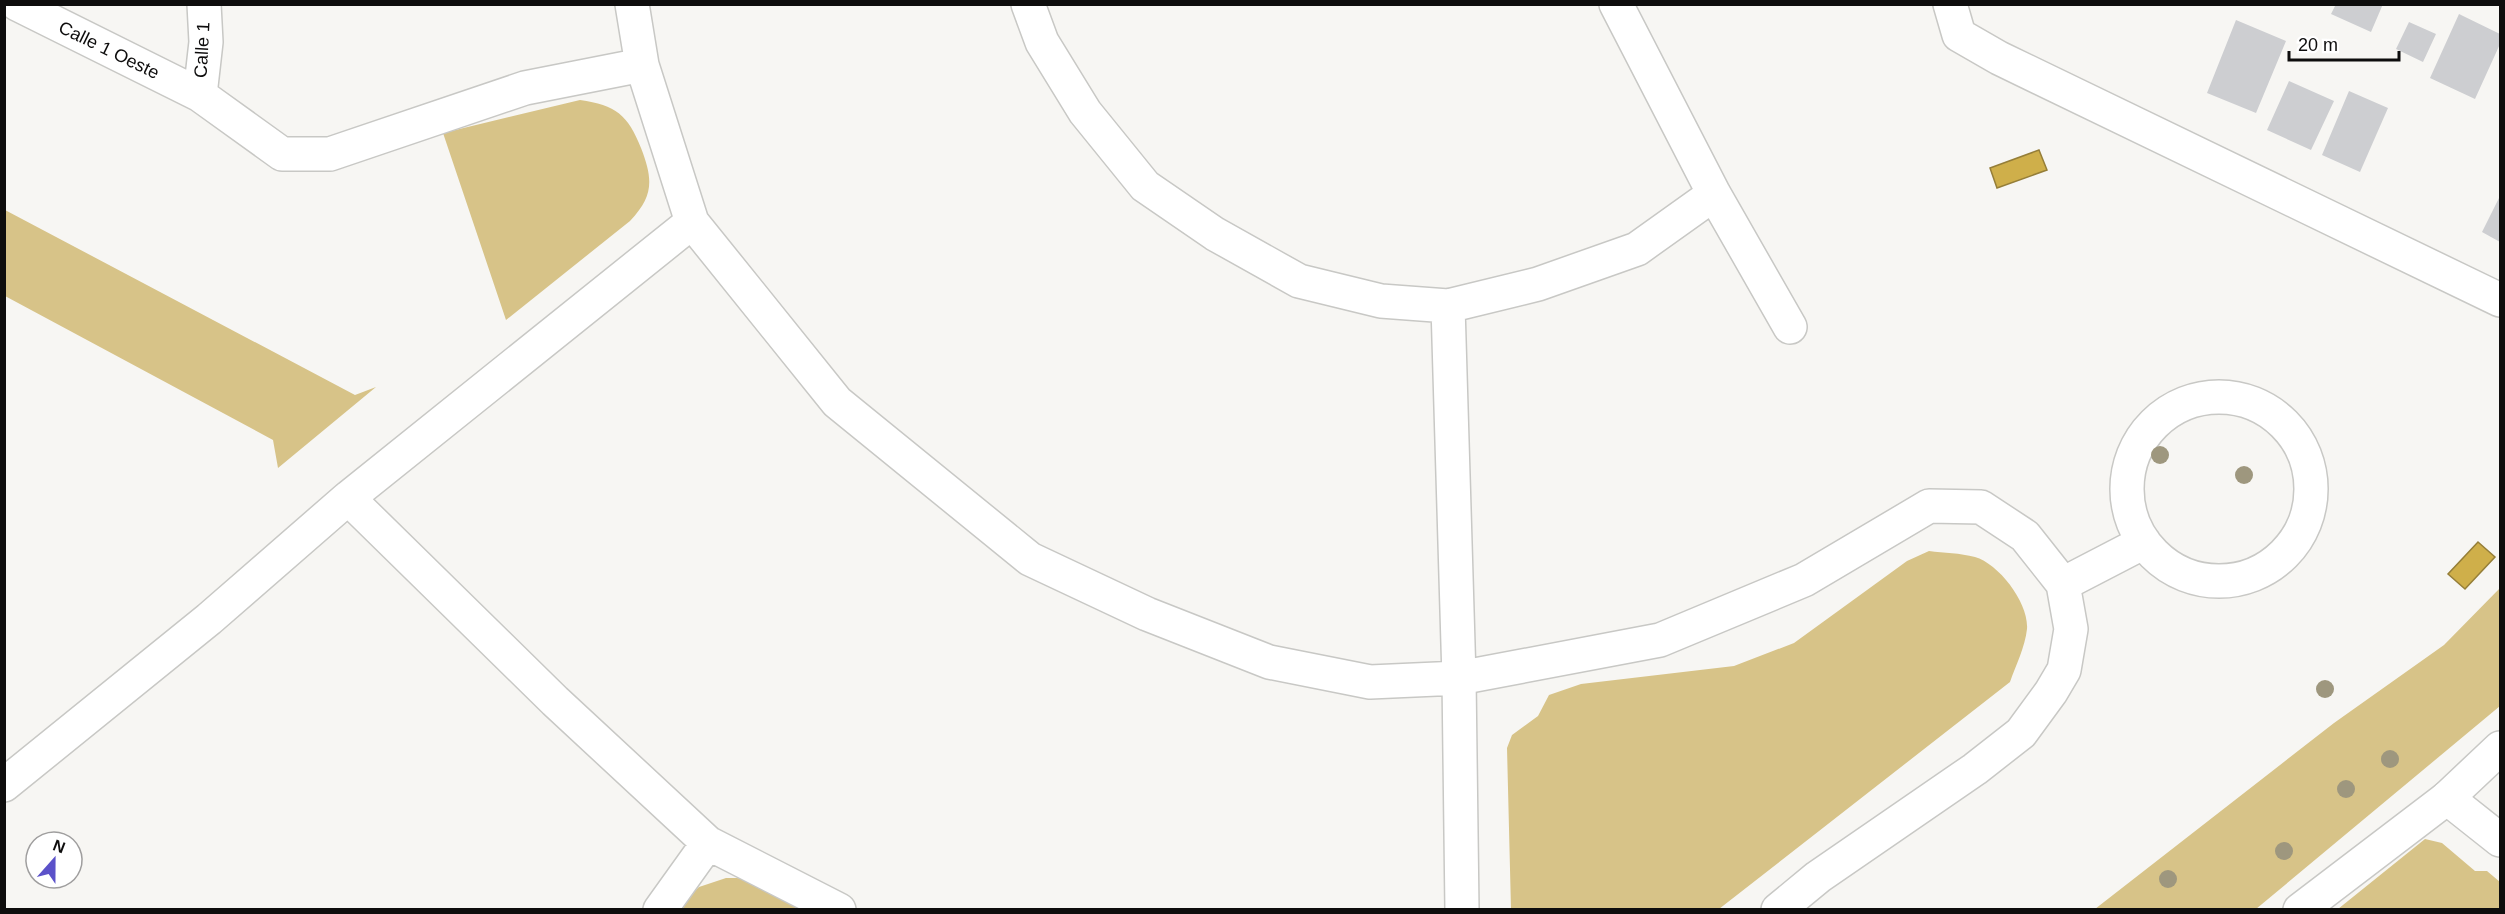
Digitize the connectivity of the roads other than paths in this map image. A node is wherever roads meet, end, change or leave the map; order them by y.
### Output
1 (17, 4) edge
2 (204, 4) edge
3 (632, 4) edge
4 (1028, 4) edge
5 (1616, 4) edge
6 (1950, 4) edge
7 (642, 65) junction
8 (200, 95) junction
9 (1714, 194) junction
10 (692, 222) junction
11 (2500, 300) edge
12 (1448, 306) junction
13 (1790, 327) dead end
14 (348, 498) junction
15 (2144, 542) junction
16 (2063, 584) junction
17 (1459, 678) junction
18 (2500, 748) edge
19 (4, 785) edge
20 (2447, 798) junction
21 (2500, 840) edge
22 (708, 843) junction
23 (660, 909) edge
24 (839, 909) edge
25 (1462, 909) edge
26 (1778, 909) edge
27 (2300, 909) edge

1 - 8 street, Calle 1 Oeste
2 - 8 street, Calle 1
3 - 7 street
4 - 12 street
5 - 9 street
6 - 11 street
7 - 8 street, Calle 1 Oeste
7 - 10 street
9 - 12 street
9 - 13 street
10 - 14 street
10 - 17 street
12 - 17 street
14 - 19 street
14 - 22 street
15 - 15 street
15 - 16 street
16 - 17 street
16 - 26 street
17 - 25 street
18 - 20 street
20 - 21 street
20 - 27 street
22 - 23 street
22 - 24 street

